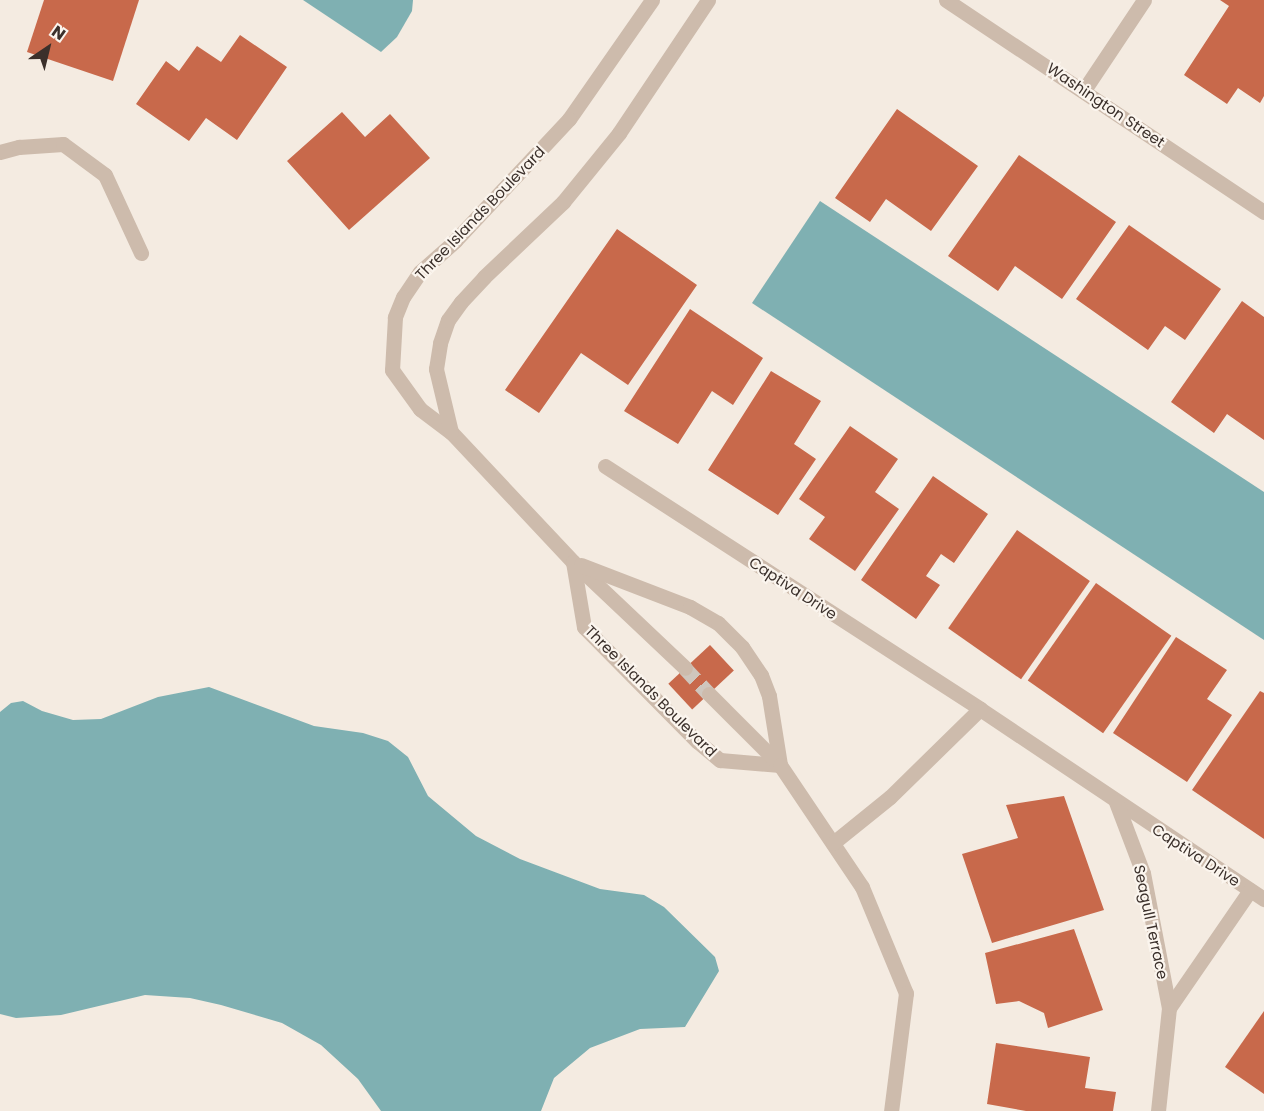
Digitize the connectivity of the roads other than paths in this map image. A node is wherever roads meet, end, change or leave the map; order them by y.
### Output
1 (652, 0) edge
2 (708, 0) edge
3 (946, 0) edge
4 (1144, 0) edge
5 (1084, 90) junction
6 (0, 152) edge
7 (1264, 212) edge
8 (141, 253) dead end
9 (451, 432) junction
10 (605, 466) dead end
11 (573, 562) junction
12 (685, 668) tunnel mouth
13 (709, 694) tunnel mouth
14 (980, 709) junction
15 (780, 765) junction
16 (1116, 802) junction
17 (833, 843) junction
18 (1250, 890) junction
19 (1264, 899) edge
20 (1169, 1008) junction
21 (891, 1111) edge
22 (1158, 1111) edge

1 - 9 street, Three Islands Boulevard
2 - 9 street
3 - 5 street, Washington Street
4 - 5 street
5 - 7 street, Washington Street
6 - 8 street
9 - 11 street, Three Islands Boulevard
10 - 14 street, Captiva Drive
11 - 12 street, Three Islands Boulevard
11 - 15 street, Three Islands Boulevard
11 - 15 street
13 - 15 street
14 - 16 street, Captiva Drive
14 - 17 street
15 - 17 street
16 - 18 street, Captiva Drive
16 - 20 street, Seagull Terrace
17 - 21 street
18 - 19 street, Captiva Drive
18 - 20 street, Seagull Terrace
20 - 22 street, Seagull Terrace

